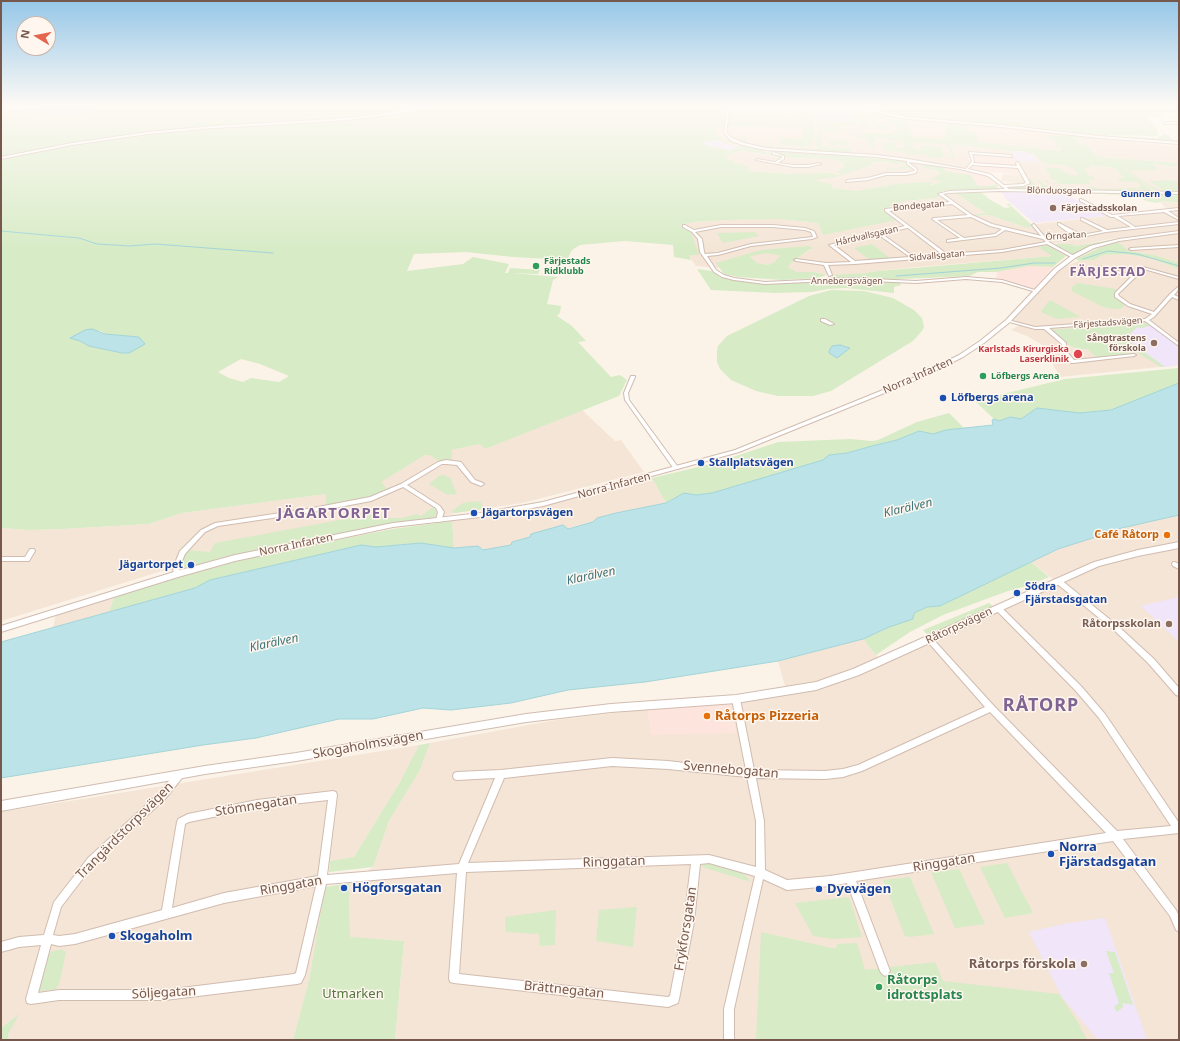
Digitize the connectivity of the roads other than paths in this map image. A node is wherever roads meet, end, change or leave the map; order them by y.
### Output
1 (19, 155) edge
2 (778, 155) edge
3 (858, 155) edge
4 (970, 155) edge
5 (992, 155) edge
6 (1011, 156) dead end
7 (1, 158) edge
8 (757, 160) dead end
9 (908, 160) junction
10 (776, 163) junction
11 (820, 164) dead end
12 (972, 164) junction
13 (967, 169) junction
14 (847, 181) dead end
15 (1003, 186) junction
16 (1008, 190) junction
17 (1179, 193) edge
18 (940, 194) joint
19 (1081, 200) dead end
20 (952, 203) junction
21 (1179, 209) edge
22 (1164, 210) junction
23 (971, 216) junction
24 (1113, 216) junction
25 (1082, 219) dead end
26 (1179, 220) edge
27 (1179, 223) edge
28 (1034, 225) dead end
29 (684, 226) dead end
30 (907, 227) junction
31 (1130, 228) junction
32 (1134, 228) junction
33 (1004, 229) junction
34 (693, 231) junction
35 (1106, 231) junction
36 (1179, 232) edge
37 (880, 234) junction
38 (1079, 236) junction
39 (1044, 238) junction
40 (963, 239) junction
41 (948, 241) dead end
42 (1048, 243) junction
43 (1179, 246) edge
44 (1171, 247) junction
45 (1131, 249) dead end
46 (1179, 251) edge
47 (705, 255) junction
48 (947, 256) junction
49 (1073, 257) junction
50 (913, 258) junction
51 (796, 260) dead end
52 (855, 263) junction
53 (826, 264) junction
54 (1099, 267) dead end
55 (830, 275) dead end
56 (1134, 277) junction
57 (1179, 278) edge
58 (1179, 287) edge
59 (1036, 291) junction
60 (1171, 295) junction
61 (1179, 299) edge
62 (1155, 314) junction
63 (823, 320) dead end
64 (1146, 320) junction
65 (1008, 321) junction
66 (832, 324) dead end
67 (1046, 328) junction
68 (1179, 345) edge
69 (1134, 355) dead end
70 (633, 377) dead end
71 (676, 468) junction
72 (481, 484) dead end
73 (403, 485) junction
74 (439, 520) junction
75 (1179, 545) edge
76 (32, 551) dead end
77 (1, 559) edge
78 (177, 574) junction
79 (1058, 580) junction
80 (998, 608) junction
81 (1, 630) edge
82 (930, 640) junction
83 (1179, 693) edge
84 (736, 699) junction
85 (991, 708) junction
86 (501, 774) junction
87 (751, 774) junction
88 (180, 775) junction
89 (457, 776) dead end
90 (1, 806) edge
91 (1178, 829) edge
92 (1115, 836) junction
93 (696, 859) junction
94 (462, 868) junction
95 (760, 873) junction
96 (850, 878) junction
97 (322, 880) junction
98 (166, 914) junction
99 (1176, 914) edge
100 (1179, 927) edge
101 (49, 939) junction
102 (1, 947) edge
103 (884, 971) dead end
104 (31, 999) joint
105 (674, 999) joint
106 (729, 1040) edge

1 - 7 street
2 - 10 street
3 - 9 street
4 - 12 street
5 - 6 street
8 - 10 street
9 - 13 street
9 - 14 street
10 - 11 street
12 - 13 street
12 - 15 street
13 - 15 street
15 - 16 street
16 - 17 street, Blönduosgatan
16 - 18 street, Blönduosgatan
18 - 20 street, Örngatan
19 - 24 street
20 - 23 street, Örngatan
20 - 30 street, Bondegatan
21 - 22 street
22 - 24 street
22 - 26 street
23 - 33 street, Örngatan
23 - 40 street
24 - 31 street
24 - 32 street
25 - 35 street
27 - 32 street, Örngatan
28 - 39 street
29 - 34 street
30 - 37 street, Hårdvallsgatan
30 - 48 street
31 - 32 street, Örngatan
31 - 35 street, Örngatan
33 - 39 street, Örngatan
33 - 40 street
34 - 47 street, Annebergsvägen
34 - 47 street
35 - 38 street, Örngatan
36 - 49 street, Norra Infarten
37 - 50 street
37 - 52 street, Hårdvallsgatan
38 - 38 street
38 - 39 street, Örngatan
39 - 42 street
40 - 41 street
42 - 48 street, Sidvallsgatan
42 - 49 street
43 - 44 street
44 - 45 street
44 - 46 street
47 - 59 street, Annebergsvägen
48 - 50 street, Sidvallsgatan
49 - 59 street, Norra Infarten
50 - 52 street, Sidvallsgatan
51 - 53 street, Sidvallsgatan
52 - 53 street, Sidvallsgatan
53 - 55 street
54 - 56 street
56 - 57 street
56 - 62 street
58 - 60 street, Färjestadsvägen
59 - 65 street, Norra Infarten
60 - 61 street
60 - 62 street, Färjestadsvägen
62 - 64 street, Färjestadsvägen
63 - 66 street
64 - 67 street, Färjestadsvägen
64 - 68 street
65 - 67 street, Färjestadsvägen
65 - 71 street, Norra Infarten
67 - 69 street
70 - 71 street
71 - 74 street, Norra Infarten
72 - 73 street
73 - 74 street
73 - 78 street
74 - 78 street, Norra Infarten
75 - 79 street, Råtorpsvägen
76 - 77 street
78 - 81 street, Norra Infarten
79 - 80 street, Råtorpsvägen
79 - 83 street
80 - 82 street, Råtorpsvägen
80 - 91 street
82 - 84 street, Råtorpsvägen
82 - 85 street
84 - 87 street
84 - 88 street, Skogaholmsvägen
85 - 87 street, Svennebogatan
85 - 92 street
86 - 87 street, Svennebogatan
86 - 89 street, Svennebogatan
86 - 94 street
87 - 95 street
88 - 90 street, Skogaholmsvägen
88 - 101 street, Trangärdstorpsvägen
91 - 92 street, Ringgatan
92 - 96 street, Ringgatan
92 - 99 street
93 - 94 street, Ringgatan
93 - 95 street, Ringgatan
93 - 105 street, Frykforsgatan
94 - 97 street, Ringgatan
94 - 105 street, Brättnegatan
95 - 96 street, Ringgatan
95 - 106 street
96 - 103 street
97 - 98 street, Ringgatan
97 - 98 street, Stömnegatan
97 - 104 street, Söljegatan
98 - 101 street, Ringgatan
99 - 100 street
101 - 102 street, Ringgatan
101 - 104 street, Trangärdstorpsvägen

